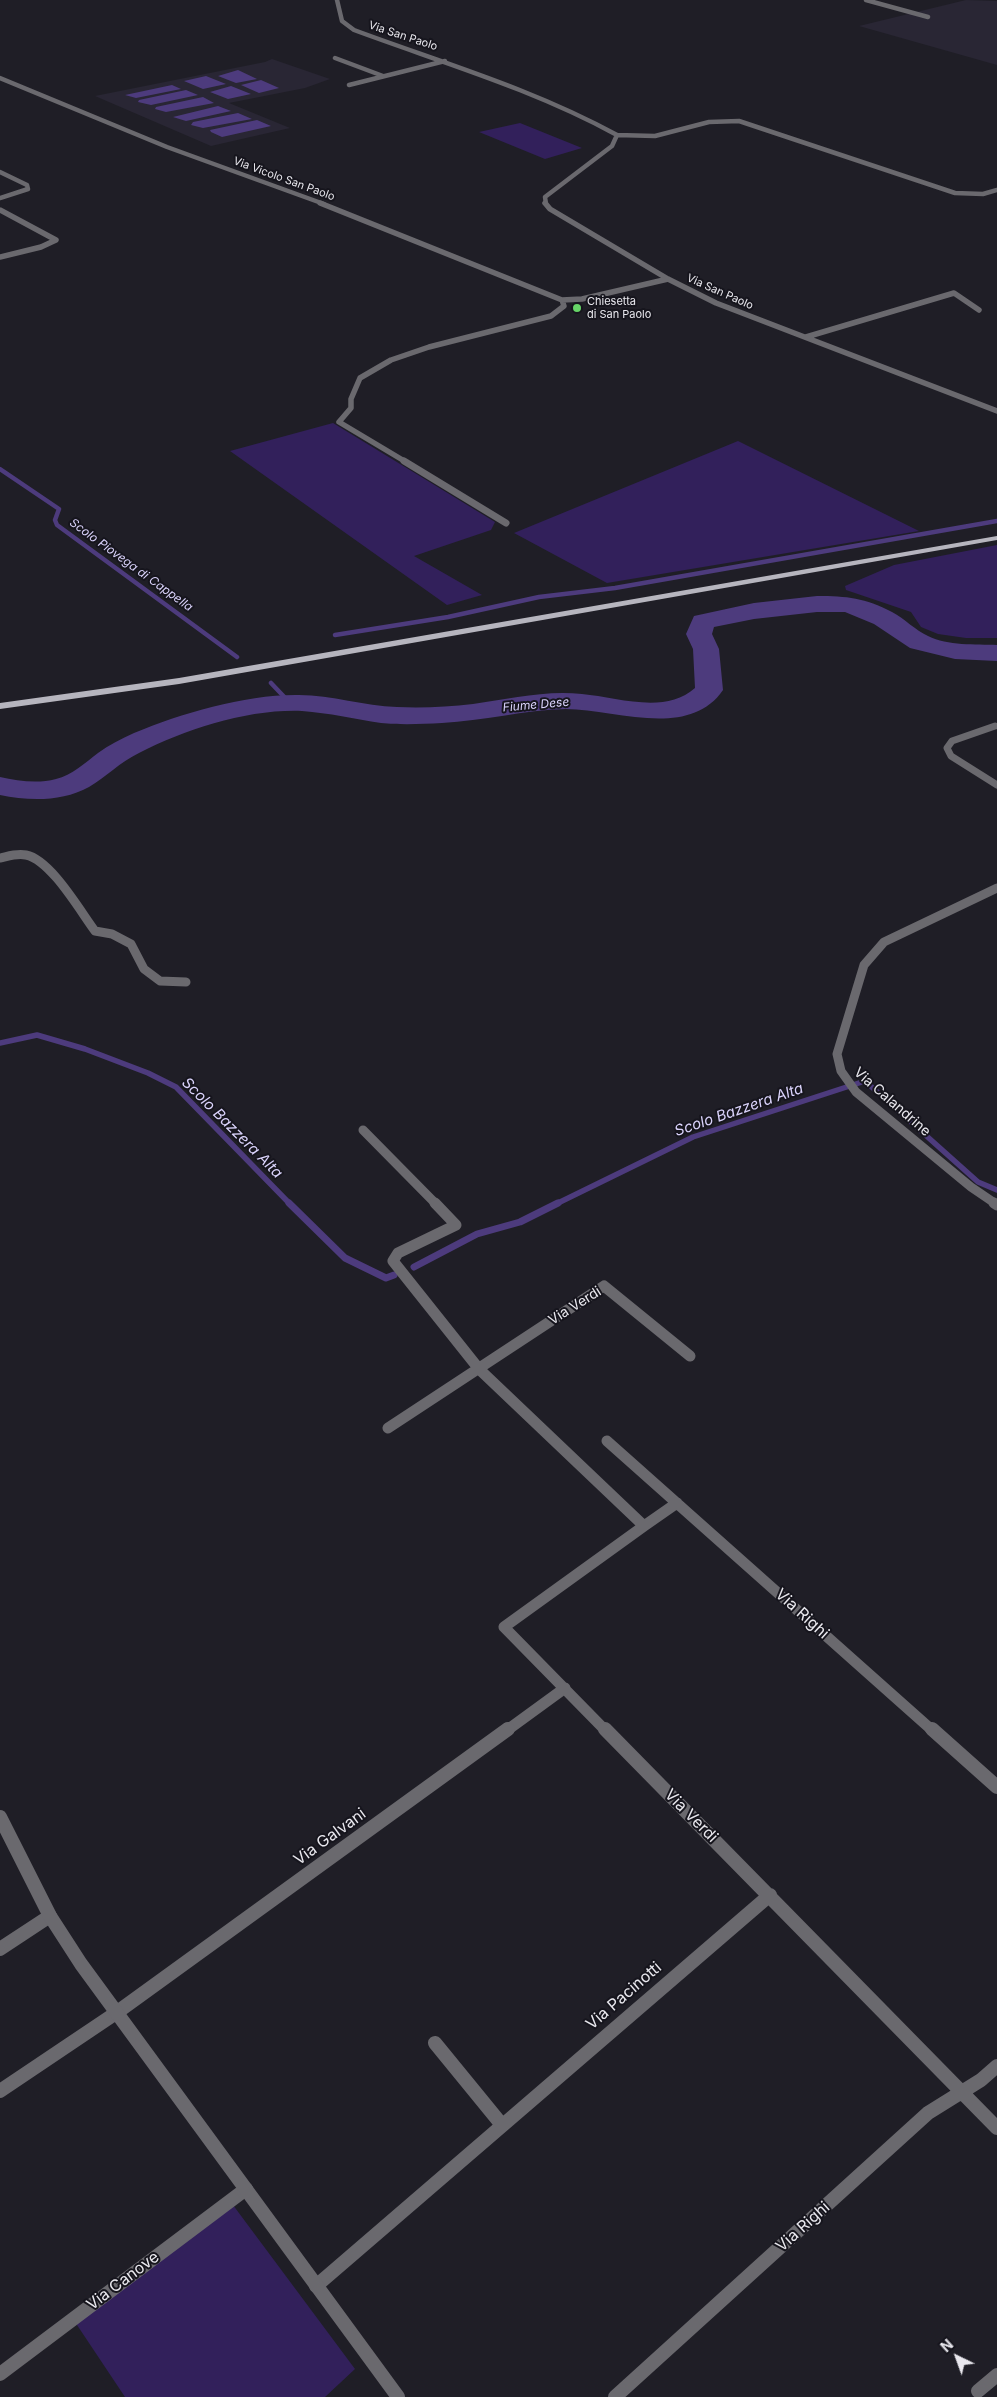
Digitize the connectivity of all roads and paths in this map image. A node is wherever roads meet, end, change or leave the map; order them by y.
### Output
1 (337, 0) edge
2 (866, 0) edge
3 (928, 17) dead end
4 (335, 58) dead end
5 (446, 61) junction
6 (384, 76) junction
7 (0, 78) edge
8 (350, 84) dead end
9 (617, 135) junction
10 (0, 172) edge
11 (997, 190) edge
12 (0, 198) edge
13 (0, 210) edge
14 (0, 257) edge
15 (668, 279) junction
16 (562, 300) junction
17 (979, 310) dead end
18 (806, 337) junction
19 (997, 411) edge
20 (506, 523) dead end
21 (997, 538) edge
22 (0, 706) edge
23 (995, 726) dead end
24 (997, 785) edge
25 (0, 858) edge
26 (997, 888) edge
27 (186, 982) dead end
28 (363, 1130) dead end
29 (997, 1206) edge
30 (690, 1356) dead end
31 (479, 1369) junction
32 (388, 1428) dead end
33 (607, 1441) dead end
34 (677, 1503) junction
35 (644, 1526) junction
36 (565, 1688) junction
37 (997, 1786) edge
38 (0, 1817) edge
39 (770, 1895) junction
40 (50, 1916) junction
41 (0, 1949) edge
42 (116, 2013) junction
43 (435, 2043) dead end
44 (997, 2066) edge
45 (0, 2091) edge
46 (961, 2092) junction
47 (502, 2125) junction
48 (997, 2128) edge
49 (246, 2189) junction
50 (316, 2286) junction
51 (0, 2374) edge
52 (997, 2375) edge
53 (978, 2391) dead end
54 (398, 2397) edge
55 (615, 2397) edge

1 - 5 street, Via San Paolo
2 - 3 street
4 - 6 street
5 - 6 street
5 - 9 street, Via San Paolo
6 - 8 street
7 - 16 street, Via Vicolo San Paolo
9 - 11 street
9 - 15 street, Via San Paolo
10 - 12 street
13 - 14 street
15 - 16 street, Via Vicolo San Paolo
15 - 18 street, Via San Paolo
16 - 20 street
17 - 18 street
18 - 19 street, Via San Paolo
21 - 22 main road
23 - 24 street
25 - 27 street
26 - 29 street, Via Calandrine
28 - 31 street
30 - 31 street, Via Verdi
31 - 32 street, Via Verdi
31 - 35 street
33 - 34 street, Via Righi
34 - 35 street, Via Verdi
34 - 37 street, Via Righi
35 - 36 street, Via Verdi
36 - 39 street, Via Verdi
36 - 42 street, Via Galvani
38 - 40 street
39 - 46 street, Via Verdi
39 - 47 street, Via Pacinotti
40 - 41 street
40 - 42 street
42 - 45 street
42 - 49 street
43 - 47 street
44 - 46 street, Via Righi
46 - 48 street, Via Verdi
46 - 55 street, Via Righi
47 - 50 street, Via Pacinotti
49 - 50 street
49 - 51 street, Via Canove
50 - 54 street
52 - 53 street

